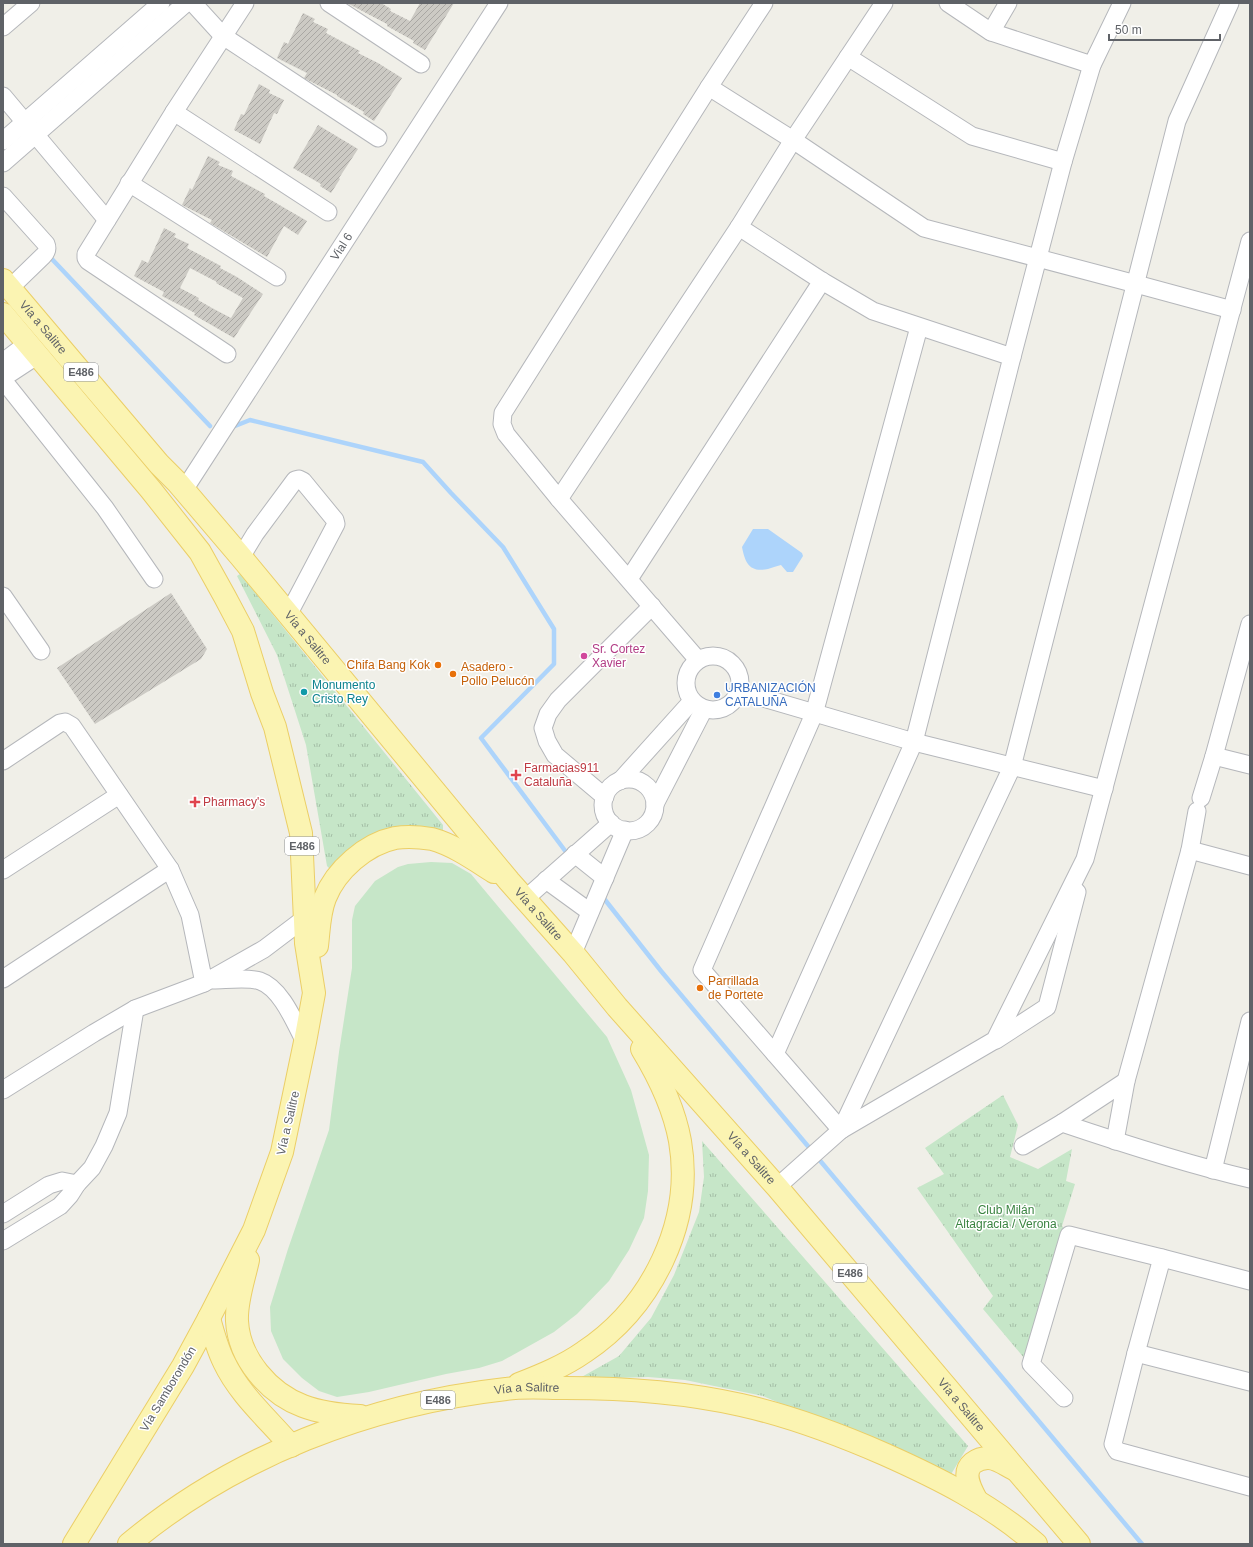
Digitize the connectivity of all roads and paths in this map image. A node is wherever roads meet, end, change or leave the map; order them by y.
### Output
1 (31, 3) edge
2 (161, 3) edge
3 (186, 3) edge
4 (193, 3) edge
5 (245, 3) edge
6 (328, 3) edge
7 (499, 3) edge
8 (764, 3) edge
9 (884, 3) edge
10 (948, 3) edge
11 (1008, 3) edge
12 (1122, 3) edge
13 (1230, 3) edge
14 (3, 27) edge
15 (992, 32) junction
16 (223, 36) junction
17 (848, 57) junction
18 (421, 64) dead end
19 (1092, 65) junction
20 (709, 87) junction
21 (3, 96) edge
22 (174, 112) junction
23 (30, 129) junction
24 (378, 138) dead end
25 (793, 140) junction
26 (3, 141) edge
27 (1063, 162) junction
28 (3, 163) edge
29 (129, 183) junction
30 (3, 196) edge
31 (328, 212) dead end
32 (107, 220) junction
33 (740, 227) junction
34 (1250, 241) edge
35 (1039, 258) junction
36 (277, 277) dead end
37 (822, 281) junction
38 (6, 284) edge
39 (1136, 284) junction
40 (1232, 310) junction
41 (3, 314) edge
42 (919, 327) junction
43 (33, 349) junction
44 (227, 354) dead end
45 (1012, 357) junction
46 (3, 362) edge
47 (3, 379) edge
48 (184, 490) junction
49 (559, 500) junction
50 (241, 557) junction
51 (154, 579) dead end
52 (629, 579) junction
53 (3, 596) edge
54 (652, 606) junction
55 (288, 615) junction
56 (1250, 624) edge
57 (41, 651) dead end
58 (698, 660) junction
59 (1244, 667) edge
60 (739, 691) junction
61 (698, 705) junction
62 (814, 714) junction
63 (914, 742) junction
64 (1214, 756) junction
65 (3, 761) edge
66 (1250, 765) edge
67 (1012, 767) junction
68 (620, 781) junction
69 (1104, 789) junction
70 (119, 795) junction
71 (605, 797) junction
72 (655, 804) junction
73 (618, 827) junction
74 (1190, 850) junction
75 (575, 854) junction
76 (1085, 859) junction
77 (1250, 866) edge
78 (170, 869) junction
79 (3, 870) edge
80 (604, 878) junction
81 (546, 880) junction
82 (509, 881) junction
83 (525, 899) junction
84 (590, 912) junction
85 (305, 918) junction
86 (573, 953) junction
87 (3, 979) edge
88 (208, 982) junction
89 (314, 993) junction
90 (617, 1006) junction
91 (135, 1009) junction
92 (1250, 1021) edge
93 (995, 1040) junction
94 (305, 1042) junction
95 (775, 1054) junction
96 (1244, 1072) edge
97 (1126, 1080) junction
98 (3, 1090) edge
99 (1062, 1123) junction
100 (842, 1130) junction
101 (1115, 1141) junction
102 (1023, 1146) dead end
103 (1213, 1170) junction
104 (1250, 1179) edge
105 (77, 1184) junction
106 (776, 1187) junction
107 (3, 1214) edge
108 (254, 1230) junction
109 (3, 1241) edge
110 (1162, 1258) junction
111 (1250, 1281) edge
112 (209, 1318) junction
113 (1136, 1353) junction
114 (1250, 1382) edge
115 (507, 1388) junction
116 (1064, 1398) dead end
117 (369, 1417) junction
118 (291, 1446) junction
119 (1017, 1470) junction
120 (1250, 1487) edge
121 (977, 1501) junction
122 (74, 1544) edge
123 (129, 1544) edge
124 (1036, 1544) edge
125 (1079, 1544) edge

1 - 14 street
2 - 23 street
3 - 23 street
4 - 16 street
5 - 16 street
6 - 18 street
7 - 48 street, Vial 6
8 - 20 street
9 - 17 street
10 - 15 street
11 - 15 street
12 - 19 street
13 - 39 street
15 - 19 street
16 - 22 street
16 - 24 street
17 - 25 street
17 - 27 street
19 - 27 street
20 - 25 street
20 - 49 street
21 - 23 street
22 - 29 street
22 - 31 street
23 - 26 street
23 - 28 street
23 - 32 street
25 - 33 street
25 - 35 street
27 - 35 street
29 - 32 street
29 - 36 street
30 - 38 street
32 - 44 street
33 - 37 street
33 - 49 street
34 - 40 street
35 - 39 street
35 - 45 street
37 - 42 street
37 - 52 street
38 - 48 main road, Vía a Salitre / E486
39 - 40 street
39 - 67 street
40 - 69 street
41 - 43 main road, Vía a Salitre / E486
42 - 45 street
42 - 62 street
43 - 46 street
43 - 47 street
43 - 85 main road, Vía a Salitre / E486
45 - 63 street
47 - 51 street
48 - 50 main road, Vía a Salitre / E486
49 - 52 street
50 - 55 main road, Vía a Salitre / E486
50 - 55 street
52 - 54 street
53 - 57 street
54 - 58 street
54 - 71 street
55 - 82 main road, Vía a Salitre / E486
56 - 59 street
58 - 60 street
58 - 61 street
59 - 64 street
60 - 61 street
60 - 62 street
61 - 68 street
61 - 72 street
62 - 63 street
62 - 95 street
63 - 67 street
63 - 95 street
64 - 66 street
64 - 74 street
65 - 70 street
67 - 69 street
67 - 100 street
68 - 71 street
68 - 72 street
69 - 76 street
70 - 78 street
70 - 79 street
71 - 73 street
72 - 73 street
73 - 75 street
73 - 80 street
74 - 77 street
74 - 97 street
75 - 80 street
75 - 81 street
76 - 93 street
76 - 93 street
78 - 87 street
78 - 88 street
80 - 84 street
81 - 83 street
81 - 84 street
82 - 83 main road, Vía a Salitre / E486
82 - 89 main road
83 - 86 main road, Vía a Salitre / E486
84 - 86 street
85 - 88 street
85 - 89 main road, Vía a Salitre / E486
86 - 90 main road, Vía a Salitre / E486
88 - 91 street
88 - 94 street
89 - 94 main road, Vía a Salitre / E486
90 - 106 main road, Vía a Salitre / E486
90 - 115 main road
91 - 98 street
91 - 105 street
92 - 96 street
93 - 100 street
94 - 108 main road, Vía a Salitre / E486
95 - 100 street
96 - 103 street
97 - 99 street
97 - 101 street
99 - 101 street
99 - 102 street
100 - 106 street
101 - 103 street
103 - 104 street
105 - 107 street
105 - 109 street
106 - 119 main road, Vía a Salitre / E486
108 - 112 main road, Vía Samborondón
108 - 117 main road
110 - 111 street
110 - 113 street
110 - 116 street
112 - 118 main road
112 - 122 main road, Vía Samborondón
113 - 114 street
113 - 120 street
115 - 117 main road, Vía a Salitre / E486
115 - 121 main road, Vía a Salitre / E486
117 - 118 main road
118 - 123 main road
119 - 121 main road
119 - 125 main road, Vía a Salitre / E486
121 - 124 main road, Vía a Salitre / E486

